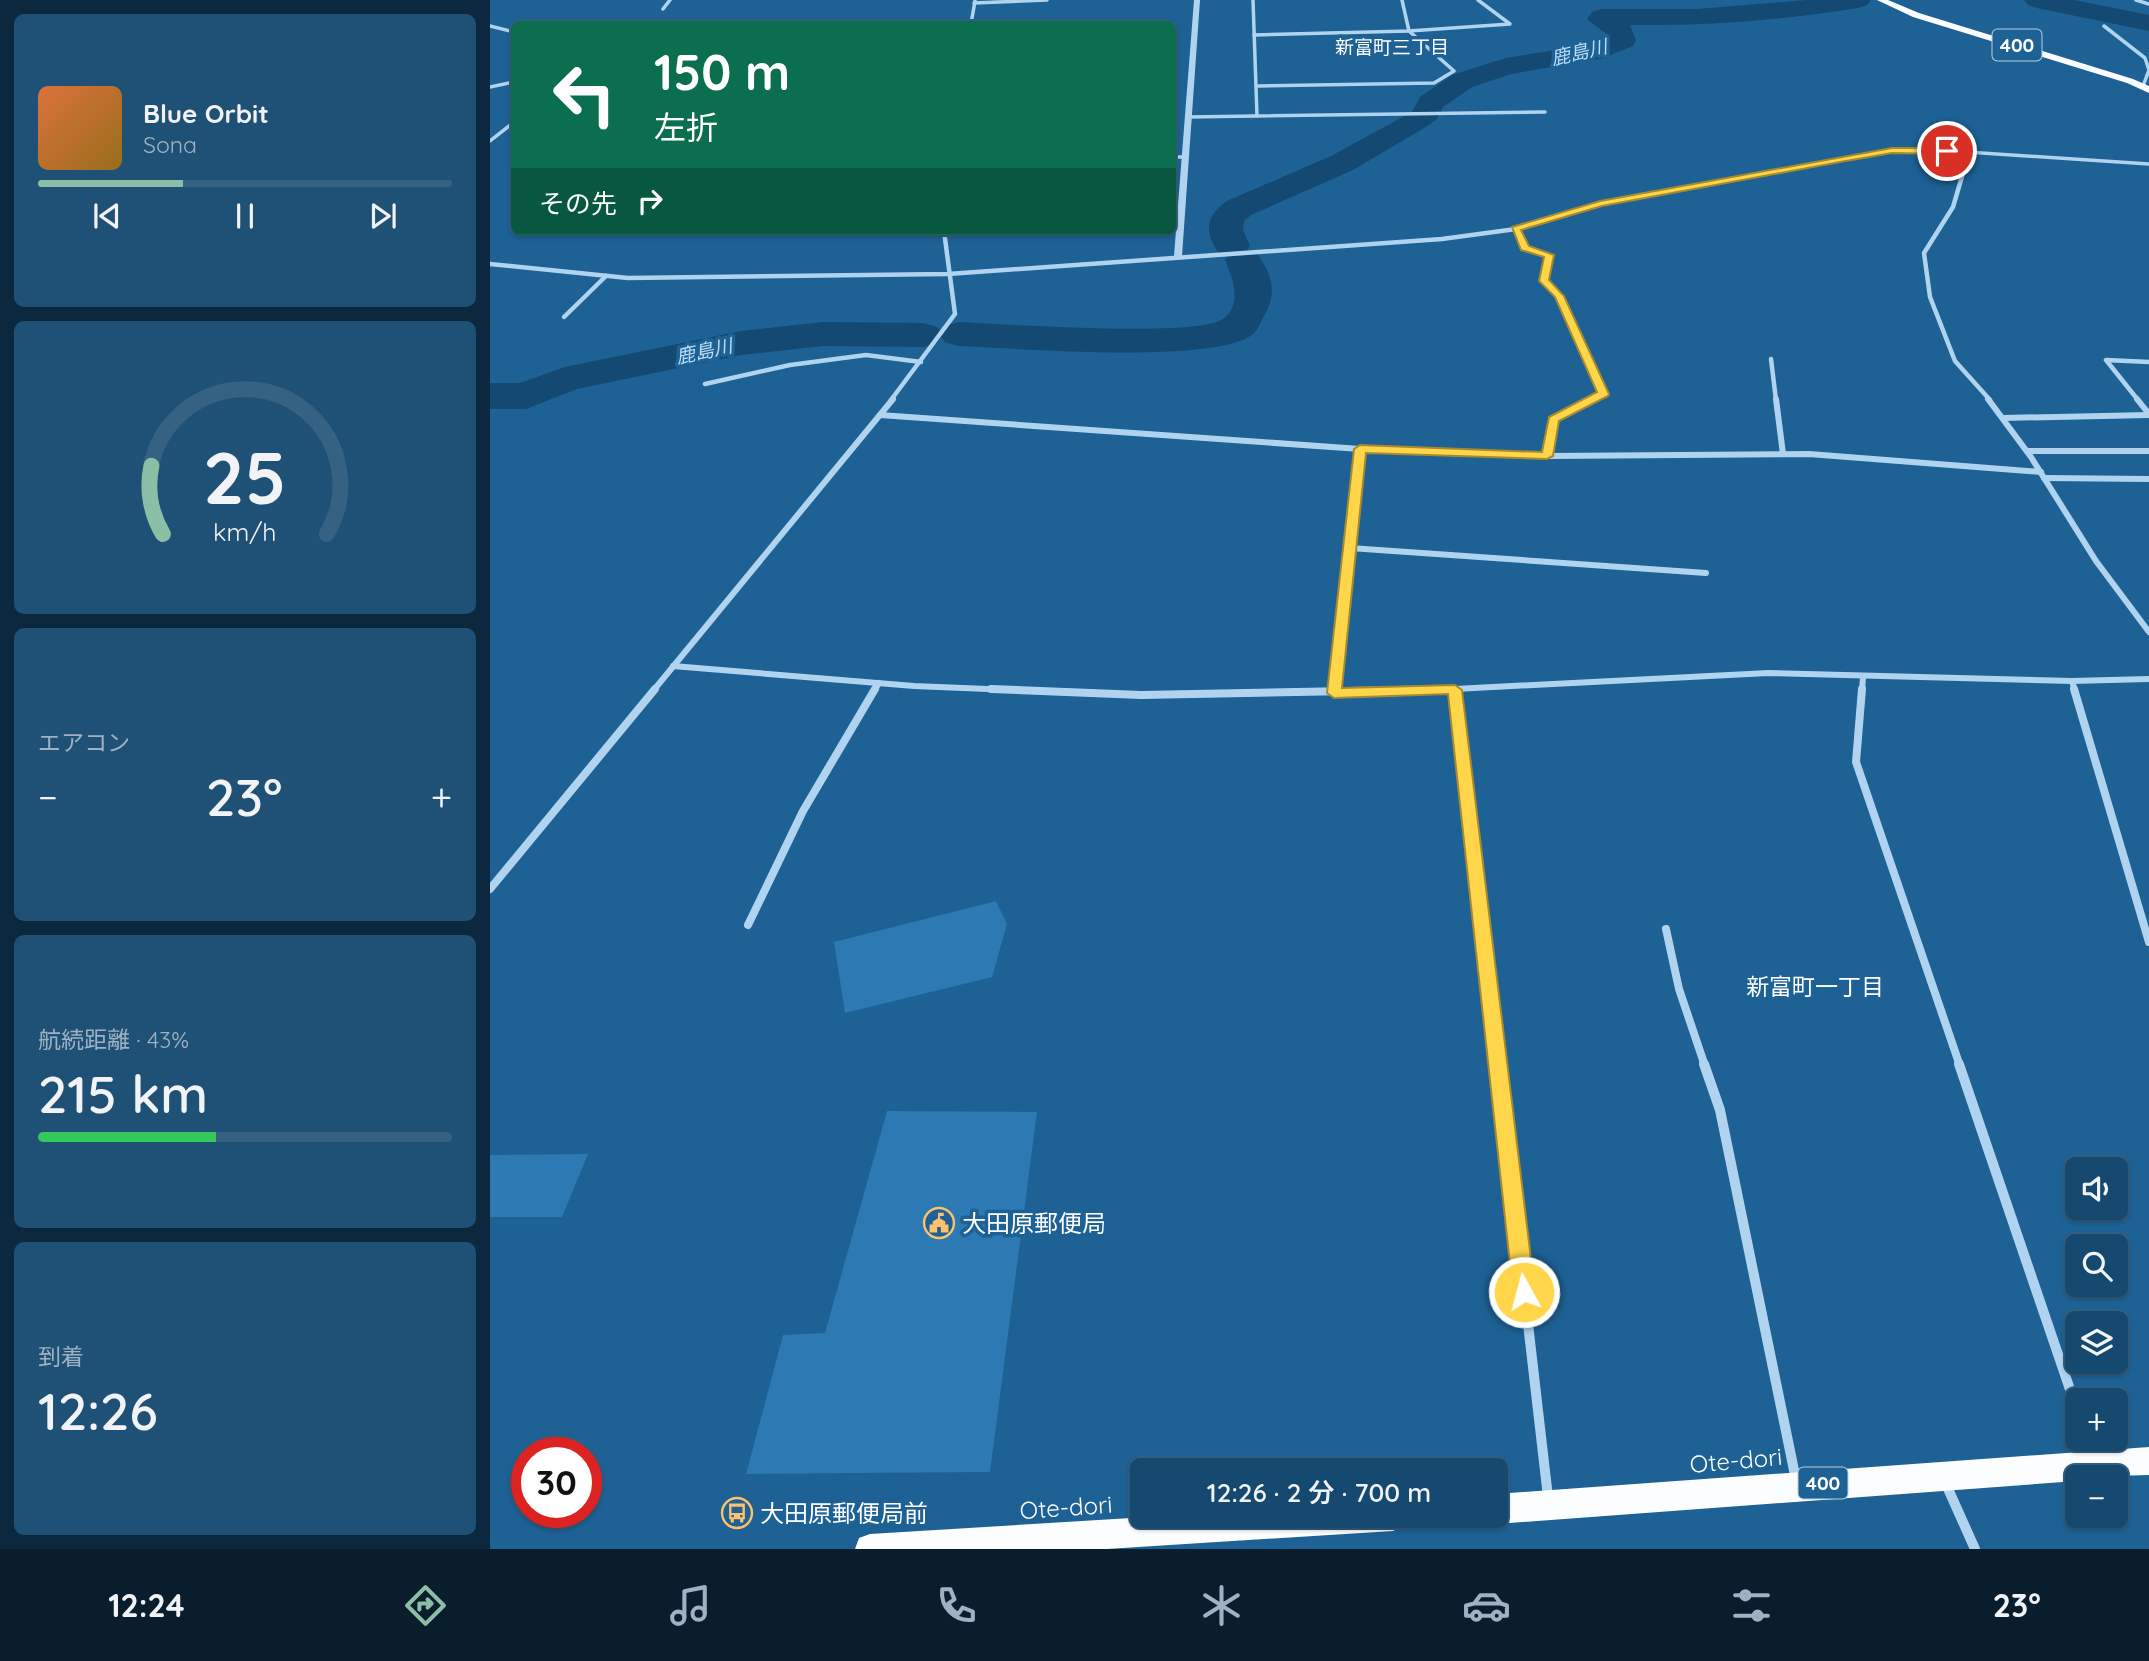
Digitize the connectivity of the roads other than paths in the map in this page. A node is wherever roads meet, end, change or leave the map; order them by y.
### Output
1 (670, 0) edge
2 (1046, 0) edge
3 (1197, 0) edge
4 (1253, 0) edge
5 (1402, 0) edge
6 (1478, 0) edge
7 (2136, 0) edge
8 (1883, 1) edge
9 (975, 2) edge
10 (2149, 4) edge
11 (663, 9) dead end
12 (972, 21) edge
13 (490, 26) edge
14 (2104, 26) dead end
15 (511, 31) edge
16 (1409, 31) junction
17 (1254, 36) junction
18 (2149, 70) edge
19 (511, 83) edge
20 (1258, 86) junction
21 (490, 87) edge
22 (2146, 88) edge
23 (1545, 112) dead end
24 (1257, 116) junction
25 (1188, 117) junction
26 (511, 124) edge
27 (490, 141) edge
28 (1971, 153) junction
29 (1176, 157) edge
30 (1184, 157) junction
31 (2149, 164) edge
32 (1516, 229) junction
33 (944, 235) edge
34 (1178, 256) junction
35 (490, 264) edge
36 (948, 274) junction
37 (606, 276) junction
38 (564, 317) dead end
39 (1771, 359) dead end
40 (921, 362) junction
41 (2149, 362) edge
42 (705, 384) dead end
43 (2149, 414) edge
44 (880, 415) junction
45 (2003, 418) junction
46 (1360, 449) junction
47 (2027, 451) junction
48 (2149, 451) edge
49 (1783, 454) junction
50 (1547, 456) junction
51 (2042, 475) junction
52 (2149, 479) edge
53 (1350, 548) junction
54 (1706, 573) dead end
55 (2149, 632) edge
56 (673, 666) junction
57 (1863, 677) junction
58 (2149, 679) edge
59 (2072, 681) junction
60 (879, 683) junction
61 (1455, 690) junction
62 (1334, 693) junction
63 (490, 889) edge
64 (748, 925) dead end
65 (1666, 929) dead end
66 (2149, 942) edge
67 (2069, 1388) edge
68 (2091, 1451) edge
69 (2149, 1461) edge
70 (1942, 1475) junction
71 (1797, 1485) junction
72 (1548, 1505) junction
73 (1508, 1508) edge
74 (1243, 1528) edge
75 (870, 1549) edge
76 (1975, 1549) edge

1 - 11 street
2 - 9 street
3 - 25 street
4 - 17 street
5 - 16 street
6 - 16 street
7 - 10 street
8 - 22 highway, 400
9 - 12 street
13 - 15 street
14 - 18 street
16 - 17 street
16 - 20 street
17 - 20 street
18 - 22 street
19 - 21 street
20 - 24 street
23 - 24 street
24 - 25 street
25 - 30 street
26 - 27 street
28 - 31 street
28 - 32 street
28 - 45 street
29 - 30 street
30 - 34 street
32 - 34 street
32 - 50 street
33 - 36 street
34 - 36 street
35 - 37 street
36 - 37 street
36 - 40 street
37 - 38 street
39 - 49 street
40 - 42 street
40 - 44 street
41 - 43 street
43 - 45 street
44 - 46 street
44 - 56 street
45 - 47 street
46 - 50 street
46 - 53 street
47 - 48 street
47 - 51 street
49 - 50 street
49 - 51 street
51 - 52 street
51 - 55 street
53 - 54 street
53 - 62 street
56 - 60 street
56 - 63 street
57 - 59 street
57 - 61 street
57 - 67 street
58 - 59 street
59 - 66 street
60 - 62 street
60 - 64 street
61 - 62 street
61 - 72 street
65 - 71 street
68 - 69 highway, Ote-dori / 400
68 - 70 highway, Ote-dori / 400
70 - 71 highway, Ote-dori / 400
70 - 76 street
71 - 72 highway, Ote-dori / 400
72 - 73 highway, Ote-dori / 400
74 - 75 highway, Ote-dori

